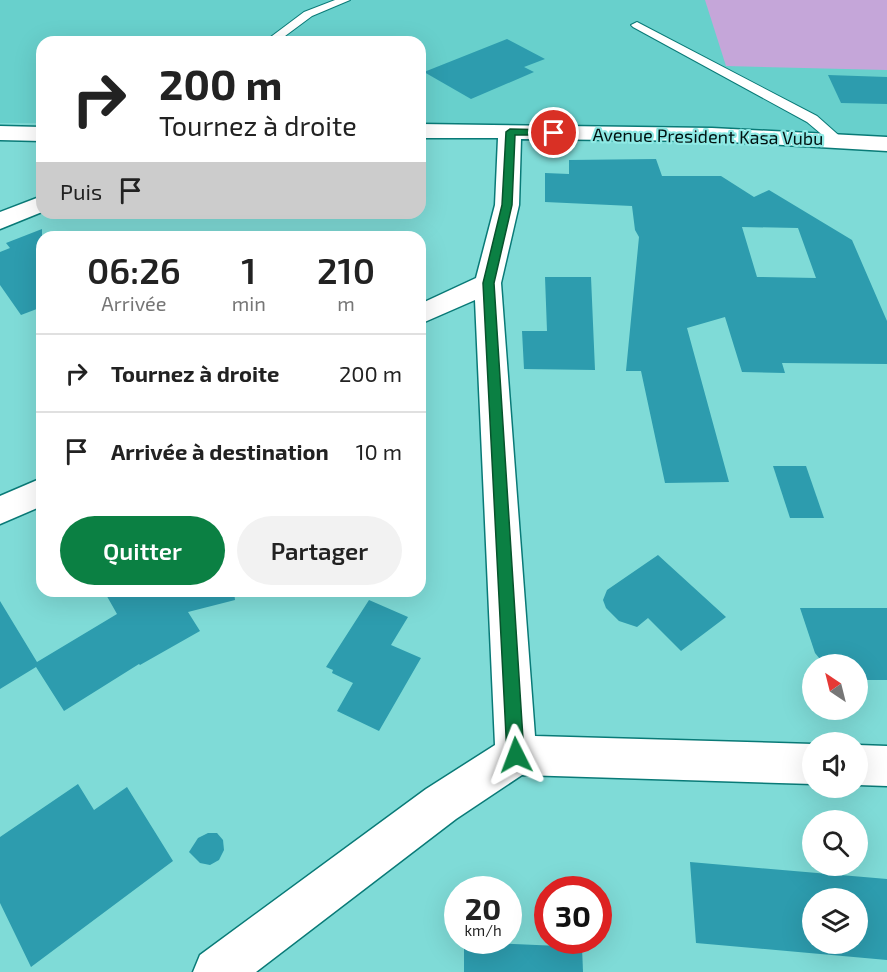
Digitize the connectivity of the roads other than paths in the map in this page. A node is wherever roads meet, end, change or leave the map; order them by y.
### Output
1 (345, 0) edge
2 (637, 25) dead end
3 (278, 36) edge
4 (426, 131) edge
5 (510, 132) junction
6 (0, 133) edge
7 (36, 134) edge
8 (837, 140) junction
9 (887, 144) edge
10 (36, 206) edge
11 (0, 221) edge
12 (489, 283) junction
13 (426, 312) edge
14 (36, 494) edge
15 (0, 511) edge
16 (516, 755) junction
17 (802, 764) edge
18 (868, 765) edge
19 (887, 766) edge
20 (217, 972) edge

1 - 3 lane
2 - 8 lane
4 - 5 street, Avenue President Kasa Vubu
5 - 8 street, Avenue President Kasa Vubu
5 - 12 street
6 - 7 street
8 - 9 street, Avenue President Kasa Vubu
10 - 11 street
12 - 13 street
12 - 16 street
14 - 15 street
16 - 17 street
16 - 20 street
18 - 19 street

